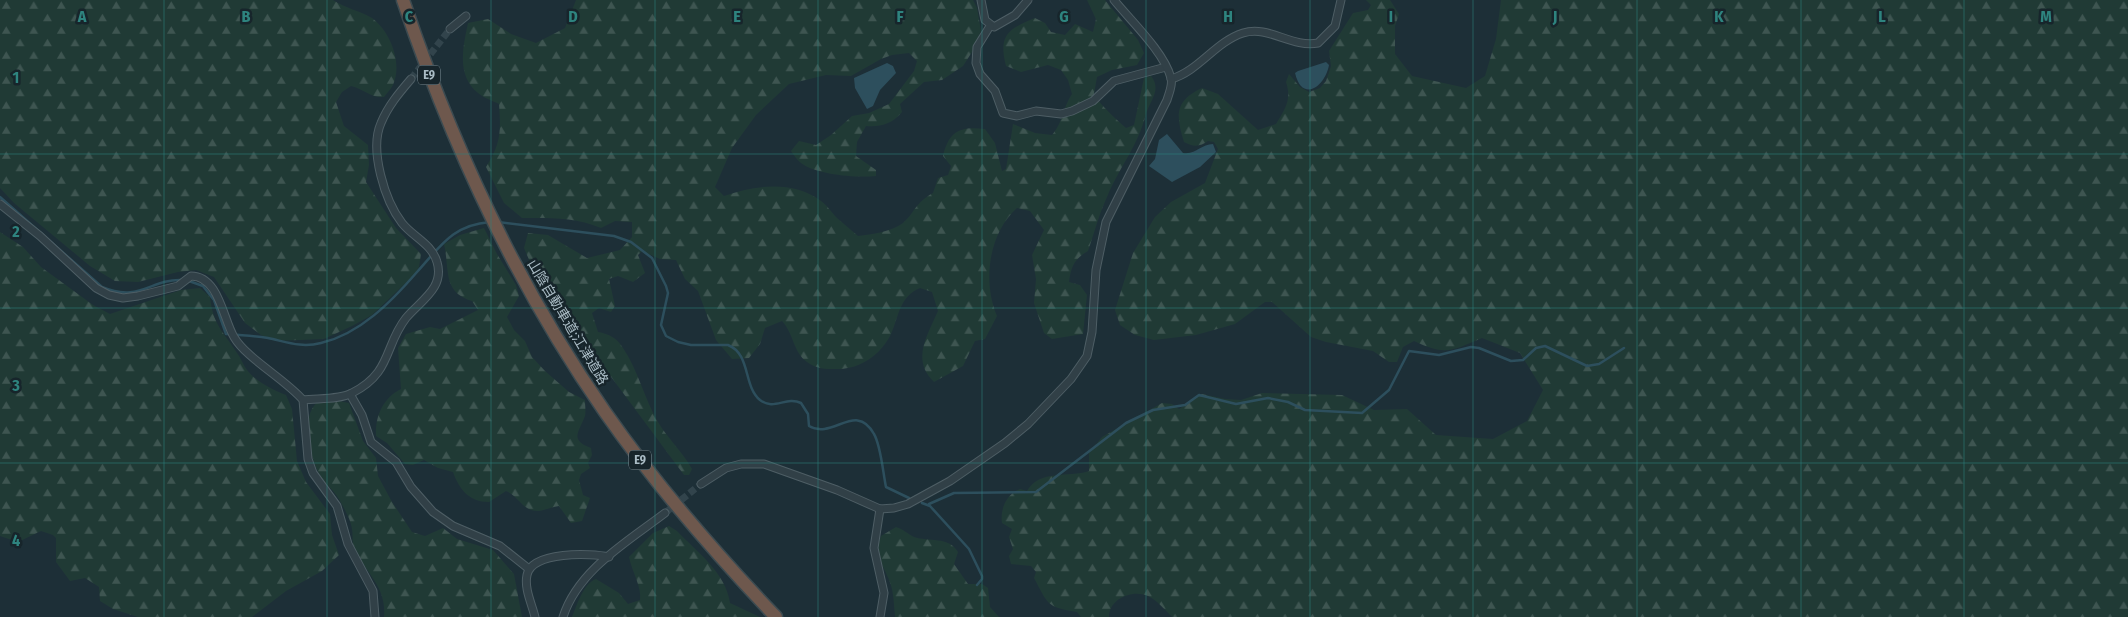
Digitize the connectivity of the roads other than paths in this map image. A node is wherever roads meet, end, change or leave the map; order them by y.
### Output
1 (403, 0) edge
2 (981, 0) edge
3 (1028, 0) edge
4 (1114, 0) edge
5 (1341, 0) edge
6 (466, 16) dead end
7 (990, 26) junction
8 (450, 29) tunnel mouth
9 (1166, 67) junction
10 (411, 79) tunnel mouth
11 (1171, 80) junction
12 (0, 204) edge
13 (350, 394) junction
14 (303, 400) junction
15 (700, 484) tunnel mouth
16 (880, 509) junction
17 (665, 513) tunnel mouth
18 (609, 557) junction
19 (529, 569) junction
20 (375, 617) edge
21 (535, 617) edge
22 (563, 617) edge
23 (776, 617) edge
24 (880, 617) edge

1 - 23 highway, 山陰自動車道;江津道路 / E9
2 - 7 street
3 - 7 street
4 - 9 street
5 - 11 street
6 - 8 street
7 - 9 street
9 - 11 street
10 - 13 street
11 - 16 street
12 - 14 street
13 - 14 street
13 - 19 street
14 - 20 street
15 - 16 street
16 - 24 street
17 - 18 street
18 - 19 street
18 - 22 street
19 - 21 street

